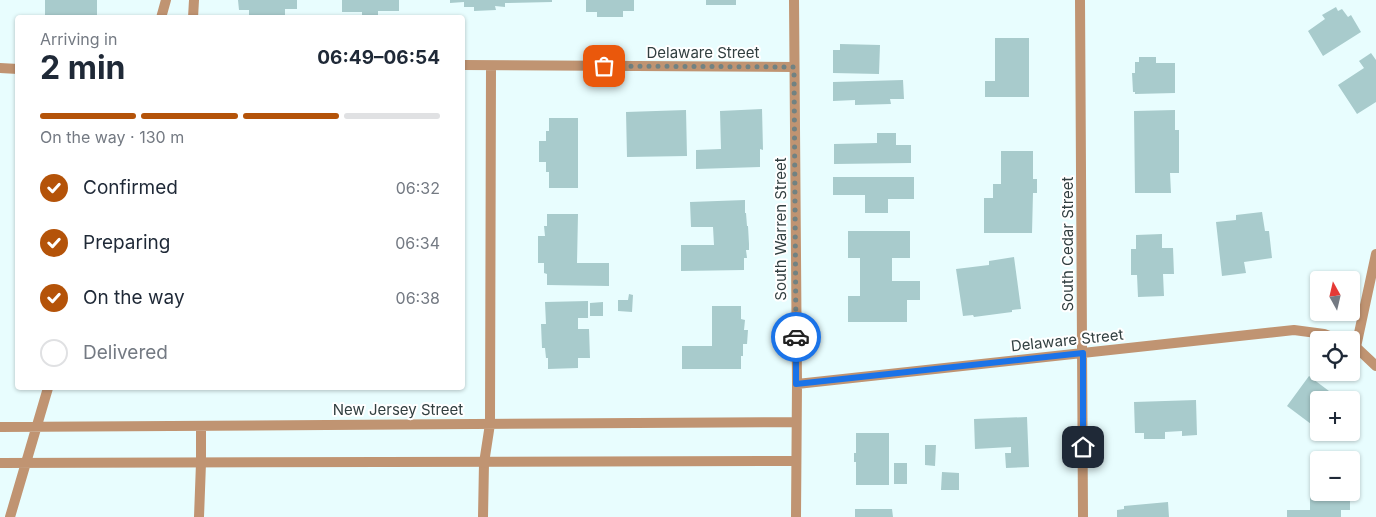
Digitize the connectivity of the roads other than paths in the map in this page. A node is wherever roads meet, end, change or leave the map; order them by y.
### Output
1 (166, 0) edge
2 (194, 0) edge
3 (794, 0) edge
4 (1080, 0) edge
5 (162, 15) edge
6 (193, 15) edge
7 (465, 66) edge
8 (491, 66) junction
9 (794, 67) junction
10 (0, 68) edge
11 (15, 69) edge
12 (1376, 254) edge
13 (1358, 331) edge
14 (1310, 332) edge
15 (1360, 351) edge
16 (1083, 353) junction
17 (1376, 366) edge
18 (796, 384) junction
19 (47, 390) edge
20 (796, 422) junction
21 (490, 424) junction
22 (36, 426) junction
23 (201, 426) junction
24 (0, 427) edge
25 (796, 461) junction
26 (0, 463) edge
27 (201, 463) junction
28 (484, 463) junction
29 (25, 464) junction
30 (10, 517) edge
31 (199, 517) edge
32 (483, 517) edge
33 (796, 517) edge
34 (1083, 517) edge

1 - 5 street
2 - 6 street
3 - 9 street, South Warren Street
4 - 16 street, South Cedar Street
7 - 8 street, Delaware Street
8 - 9 street, Delaware Street
8 - 21 street
9 - 18 street, South Warren Street
10 - 11 street
12 - 13 street
14 - 16 street, Delaware Street
15 - 17 street
16 - 18 street, Delaware Street
16 - 34 street, South Cedar Street
18 - 20 street, South Warren Street
19 - 22 street
20 - 21 street, New Jersey Street
20 - 25 street, South Warren Street
21 - 23 street, New Jersey Street
21 - 28 street
22 - 23 street, New Jersey Street
22 - 24 street, New Jersey Street
22 - 29 street
23 - 27 street
25 - 28 street
25 - 33 street, South Warren Street
26 - 29 street
27 - 28 street
27 - 29 street
27 - 31 street
28 - 32 street
29 - 30 street

